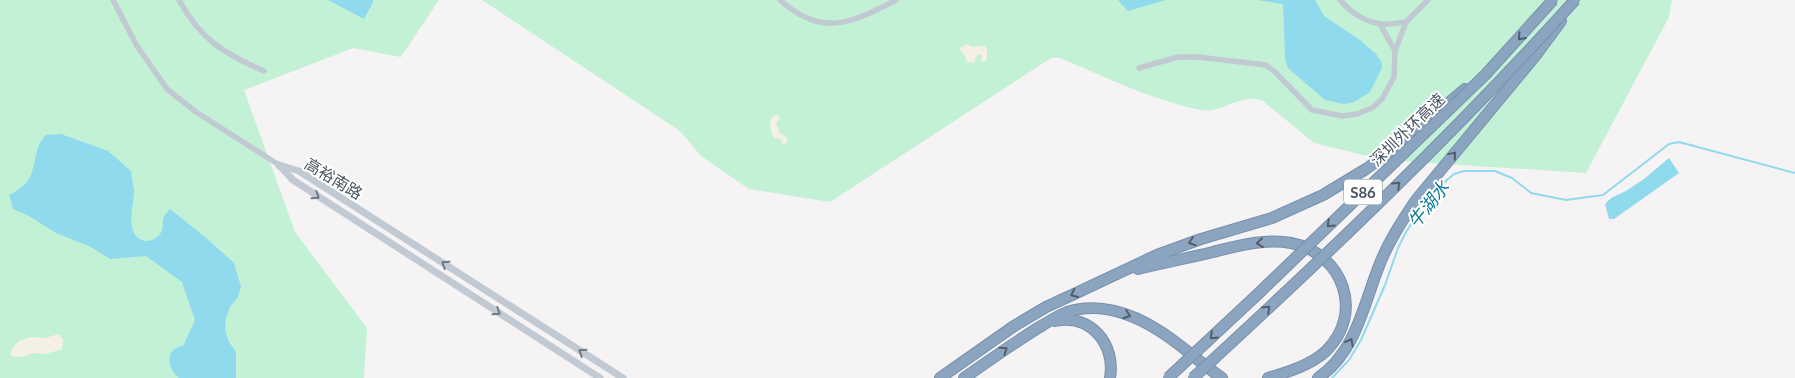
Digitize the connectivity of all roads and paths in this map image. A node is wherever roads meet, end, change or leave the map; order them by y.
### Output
1 (112, 0) edge
2 (180, 0) edge
3 (780, 0) edge
4 (896, 0) edge
5 (1340, 0) edge
6 (1428, 0) edge
7 (1553, 0) edge
8 (1576, 0) edge
9 (1406, 22) junction
10 (1380, 24) junction
11 (1395, 51) junction
12 (1139, 68) dead end
13 (264, 71) dead end
14 (1486, 74) junction
15 (279, 165) junction
16 (1118, 274) junction
17 (1047, 322) junction
18 (600, 378) edge
19 (623, 378) edge
20 (940, 378) edge
21 (964, 378) edge
22 (1110, 378) edge
23 (1168, 378) edge
24 (1193, 378) edge
25 (1222, 378) edge
26 (1268, 378) edge
27 (1318, 378) edge

1 - 15 street
2 - 13 street
3 - 4 street
5 - 10 street
6 - 9 street
7 -> 14 highway, 深圳外环高速 / S86, bridge
24 -> 8 highway, 深圳外环高速 / S86, bridge
27 -> 8 highway, bridge
9 - 10 street
9 - 11 street
10 - 11 street
11 - 12 street
14 -> 16 highway, bridge
14 -> 23 highway, 深圳外环高速 / S86, bridge
15 -> 18 street, 高裕南路
19 -> 15 street, 高裕南路
16 -> 20 highway
26 -> 16 highway
21 -> 17 highway
17 - 22 highway
17 -> 25 highway

